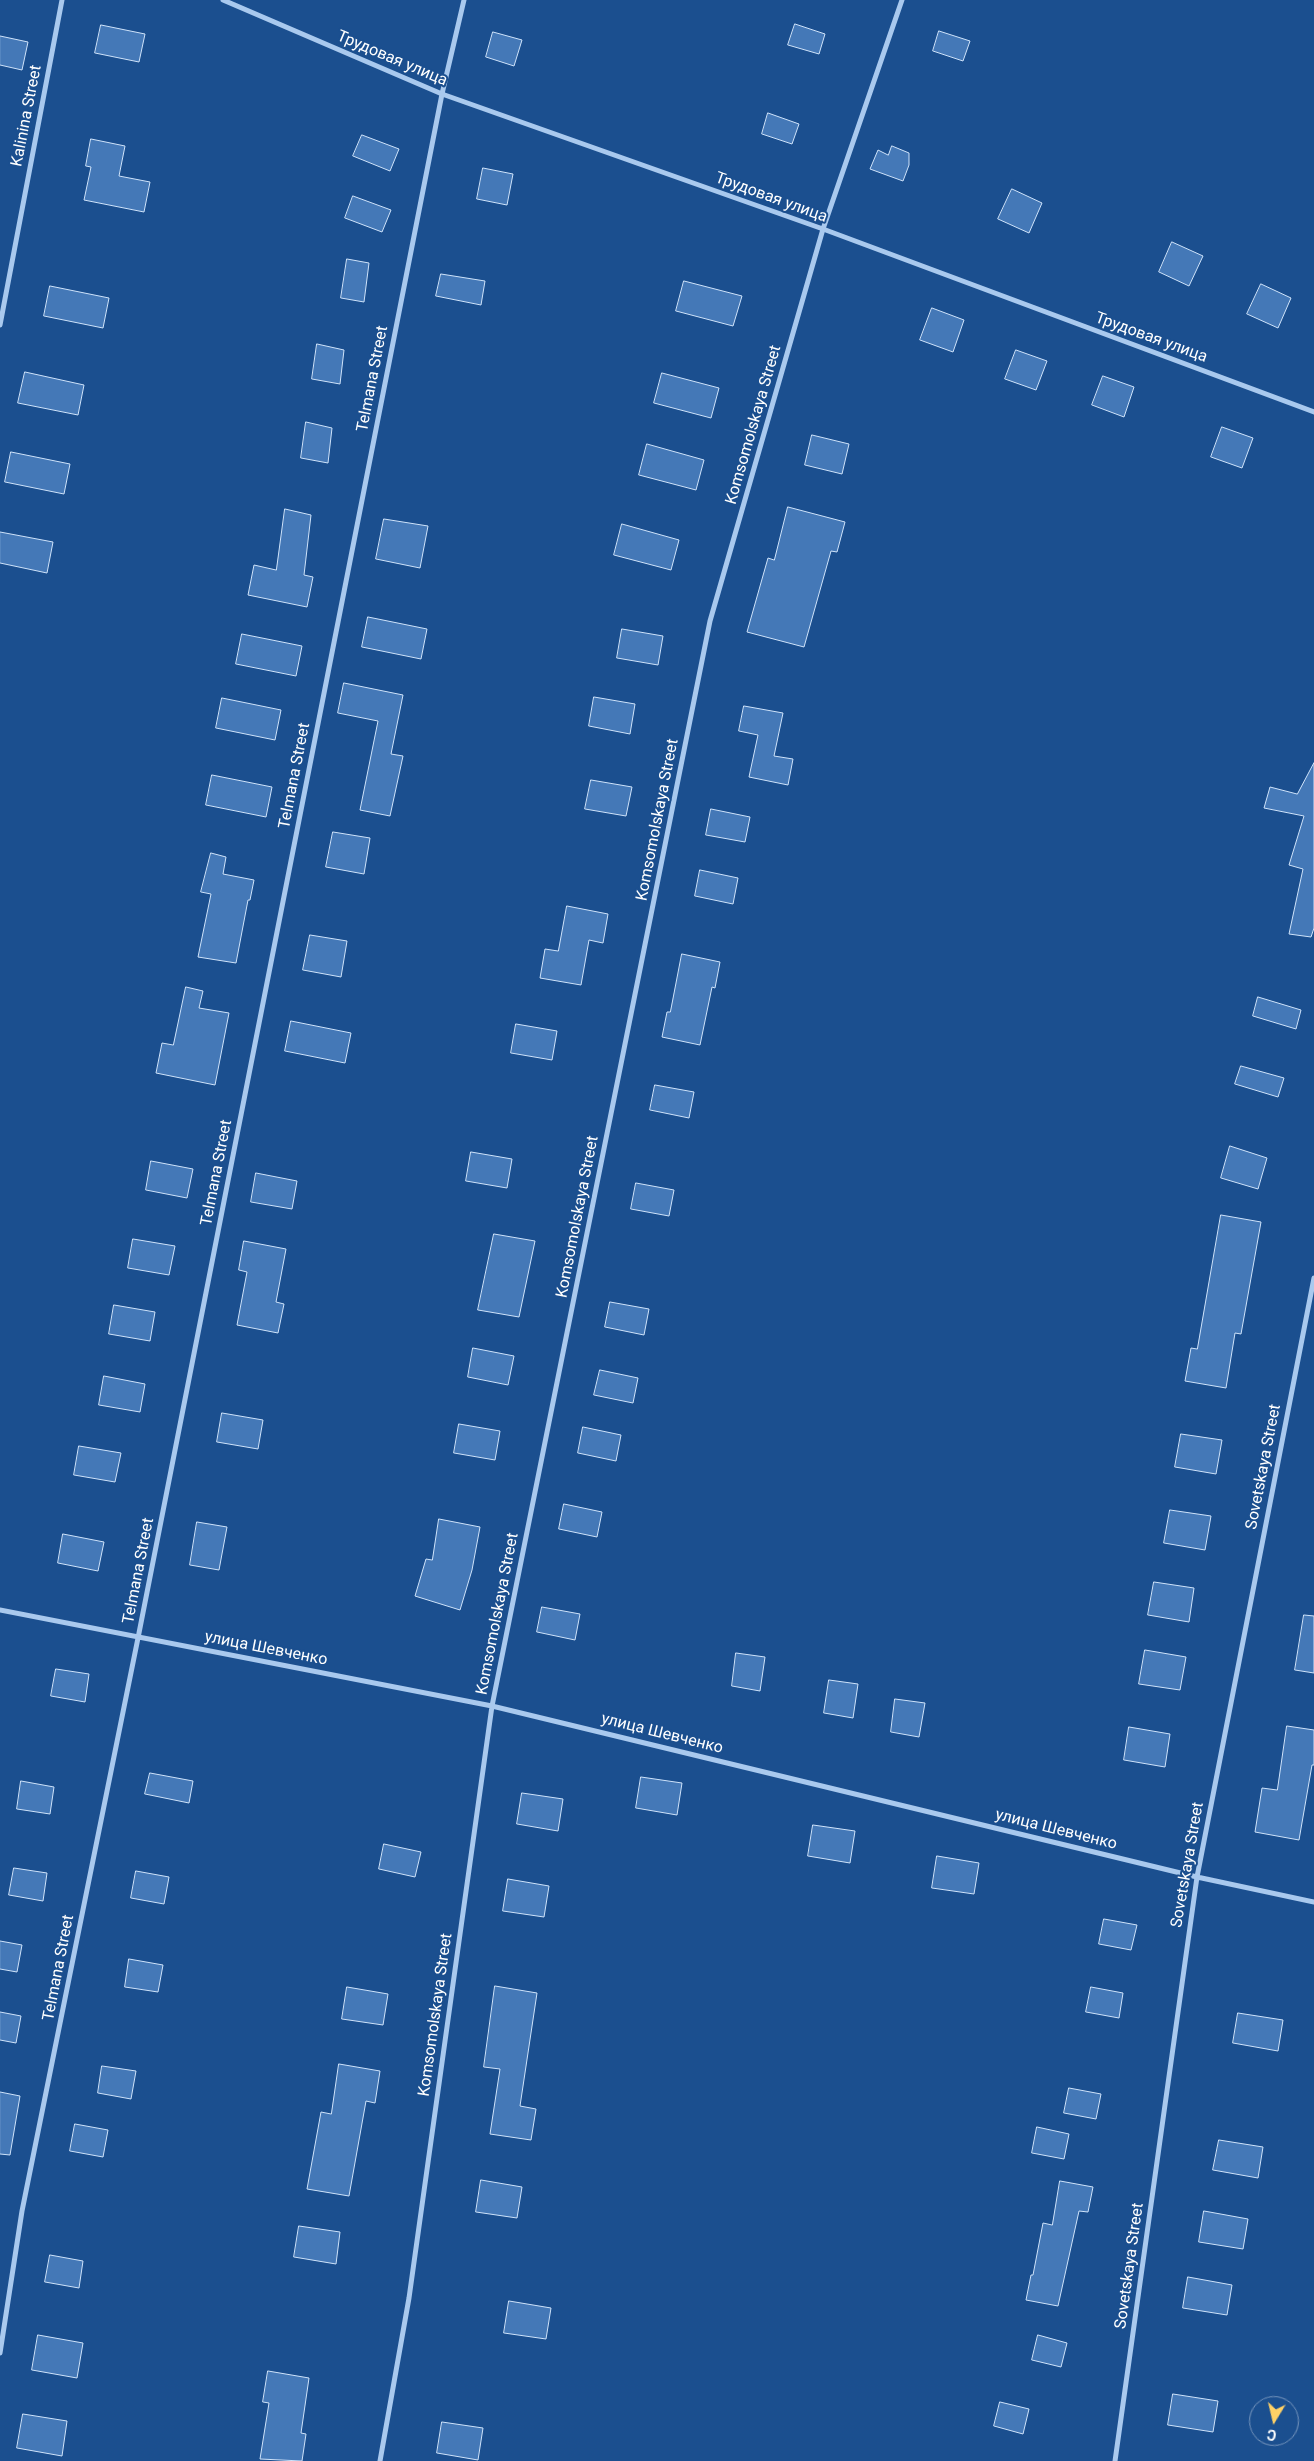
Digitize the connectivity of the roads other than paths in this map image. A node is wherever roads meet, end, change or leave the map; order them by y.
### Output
1 (62, 0) edge
2 (223, 0) edge
3 (464, 0) edge
4 (902, 0) edge
5 (442, 94) junction
6 (823, 229) junction
7 (0, 325) edge
8 (1314, 412) edge
9 (1314, 1278) edge
10 (0, 1610) edge
11 (138, 1638) junction
12 (492, 1706) junction
13 (1197, 1877) junction
14 (1314, 1902) edge
15 (0, 2352) edge
16 (380, 2461) edge
17 (1116, 2461) edge

1 - 7 street, Kalinina Street
2 - 5 street, Трудовая улица
3 - 5 street, Telmana Street
4 - 6 street, Komsomolskaya Street
5 - 6 street, Трудовая улица
5 - 11 street, Telmana Street
6 - 8 street, Трудовая улица
6 - 12 street, Komsomolskaya Street
9 - 13 street, Sovetskaya Street
10 - 11 street, улица Шевченко
11 - 12 street, улица Шевченко
11 - 15 street, Telmana Street
12 - 13 street, улица Шевченко
12 - 16 street, Komsomolskaya Street
13 - 14 street, улица Шевченко
13 - 17 street, Sovetskaya Street

